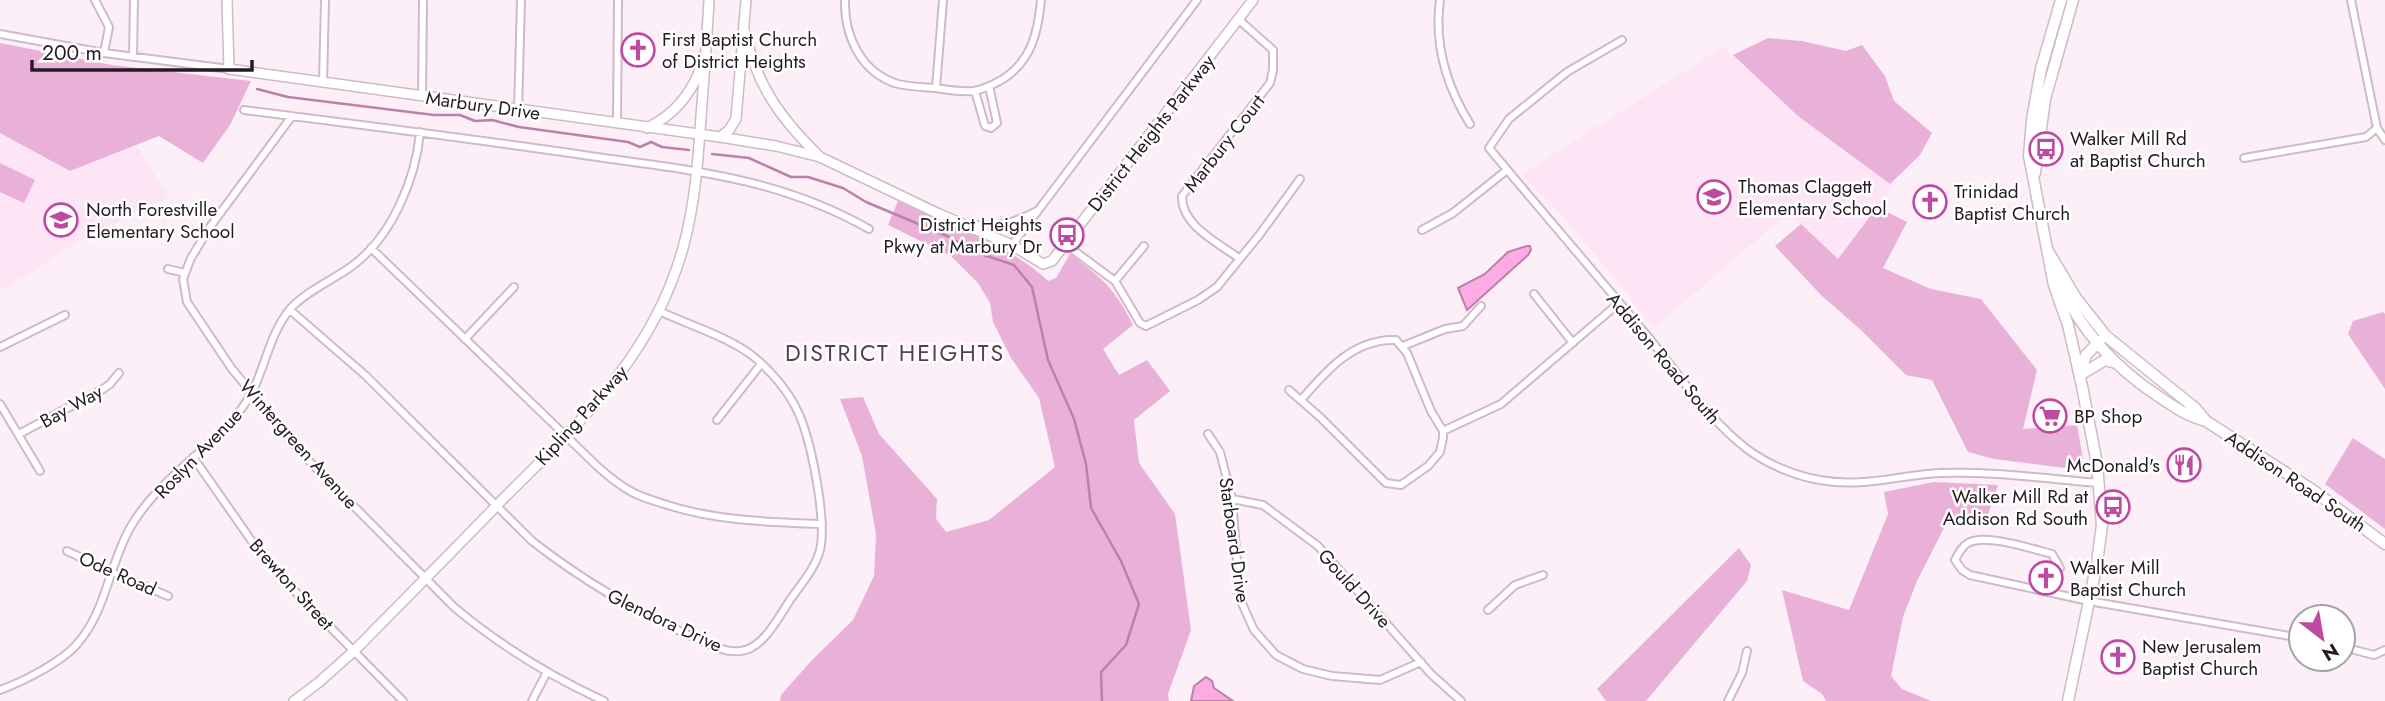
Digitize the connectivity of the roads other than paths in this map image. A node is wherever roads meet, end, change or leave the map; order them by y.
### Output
1 (95, 0) edge
2 (134, 0) edge
3 (228, 0) edge
4 (325, 0) edge
5 (423, 0) edge
6 (521, 0) edge
7 (618, 0) edge
8 (709, 0) edge
9 (747, 0) edge
10 (845, 0) edge
11 (943, 0) edge
12 (1041, 0) edge
13 (1197, 0) edge
14 (1253, 0) edge
15 (1440, 0) edge
16 (2061, 0) edge
17 (2073, 0) edge
18 (2351, 0) edge
19 (1238, 19) junction
20 (744, 29) junction
21 (0, 34) edge
22 (1622, 40) dead end
23 (104, 54) junction
24 (705, 56) junction
25 (133, 57) junction
26 (229, 69) junction
27 (323, 83) junction
28 (989, 86) junction
29 (936, 88) junction
30 (975, 90) junction
31 (422, 96) junction
32 (244, 110) dead end
33 (518, 111) junction
34 (292, 116) junction
35 (617, 124) junction
36 (1470, 124) dead end
37 (646, 128) junction
38 (2377, 128) junction
39 (420, 132) junction
40 (700, 135) junction
41 (720, 137) junction
42 (2385, 140) edge
43 (820, 157) junction
44 (2244, 158) dead end
45 (1507, 170) junction
46 (697, 171) junction
47 (2034, 177) junction
48 (1300, 178) dead end
49 (1039, 211) junction
50 (954, 220) junction
51 (869, 229) dead end
52 (1422, 230) dead end
53 (1065, 244) junction
54 (1012, 245) junction
55 (1144, 246) dead end
56 (370, 248) junction
57 (2048, 255) junction
58 (1239, 258) junction
59 (1048, 263) joint
60 (168, 269) dead end
61 (185, 274) junction
62 (1115, 281) junction
63 (513, 287) dead end
64 (1534, 294) dead end
65 (1619, 303) junction
66 (1481, 306) dead end
67 (290, 310) junction
68 (659, 311) junction
69 (65, 315) dead end
70 (2106, 336) junction
71 (465, 338) junction
72 (1573, 343) junction
73 (2097, 344) junction
74 (1403, 346) junction
75 (0, 347) edge
76 (2116, 363) junction
77 (761, 364) junction
78 (119, 373) dead end
79 (2080, 375) junction
80 (1289, 390) dead end
81 (251, 394) junction
82 (1301, 400) junction
83 (0, 404) edge
84 (718, 420) dead end
85 (2206, 421) junction
86 (1443, 431) junction
87 (19, 434) junction
88 (1208, 434) dead end
89 (567, 435) junction
90 (193, 457) junction
91 (40, 471) dead end
92 (2099, 483) junction
93 (1232, 499) junction
94 (497, 505) junction
95 (822, 524) junction
96 (2385, 544) edge
97 (67, 551) dead end
98 (2060, 568) dead end
99 (112, 572) junction
100 (1543, 575) dead end
101 (426, 578) junction
102 (168, 596) dead end
103 (2090, 601) junction
104 (1488, 610) dead end
105 (2287, 636) edge
106 (2357, 650) edge
107 (2385, 650) edge
108 (354, 651) junction
109 (1747, 651) dead end
110 (1420, 662) junction
111 (547, 672) junction
112 (0, 690) edge
113 (293, 701) edge
114 (403, 701) edge
115 (532, 701) edge
116 (604, 701) edge
117 (1461, 701) edge
118 (1728, 701) edge
119 (2068, 701) edge

1 - 23 street
2 - 25 street
3 - 26 street
4 - 27 street
5 - 31 street
6 - 33 street
7 - 35 street
8 - 24 street, Kipling Parkway
9 - 20 street
10 - 29 street
11 - 29 street
12 - 28 street
13 - 49 street
14 - 19 street, District Heights Parkway
15 - 36 street
16 - 47 main road
17 - 47 main road
18 - 38 street
19 - 53 street, District Heights Parkway
19 - 58 street, Marbury Court
20 - 41 street
20 - 43 street
21 - 23 street, Marbury Drive
22 - 45 street, Addison Road South
23 - 25 street, Marbury Drive
24 - 37 street
24 - 40 street, Kipling Parkway
25 - 26 street, Marbury Drive
26 - 27 street, Marbury Drive
27 - 31 street, Marbury Drive
28 - 30 street
28 - 30 street
29 - 30 street
31 - 33 street, Marbury Drive
32 - 34 street, Marbury Drive
33 - 35 street, Marbury Drive
34 - 39 street, Marbury Drive
34 - 61 street
35 - 37 street, Marbury Drive
37 - 40 street, Marbury Drive
38 - 42 street
38 - 44 street
39 - 46 street, Marbury Drive
39 - 56 street, Roslyn Avenue
40 - 41 street, Marbury Drive
40 - 46 street, Kipling Parkway
41 - 43 street, Marbury Drive
43 - 50 street, Marbury Drive
45 - 52 street
45 - 65 street, Addison Road South
46 - 51 street, Marbury Drive
46 - 68 street, Kipling Parkway
47 - 57 main road
48 - 58 street
49 - 50 street, Marbury Drive
49 - 54 street
50 - 54 street, Marbury Drive
53 - 59 street, District Heights Parkway
53 - 62 street
54 - 59 street, Marbury Drive
55 - 62 street
56 - 67 street, Roslyn Avenue
56 - 71 street
57 - 70 main road, Addison Road South
57 - 73 main road, Addison Road South
57 - 79 main road
58 - 62 street
60 - 61 street
61 - 81 street, Wintergreen Avenue
63 - 71 street
64 - 72 street
65 - 72 street
65 - 92 street, Addison Road South
66 - 74 street
67 - 81 street, Roslyn Avenue
67 - 94 street, Glendora Drive
68 - 77 street, Glendora Drive
68 - 89 street, Kipling Parkway
69 - 75 street
70 - 73 main road
70 - 85 main road, Addison Road South
71 - 89 street
72 - 86 street
73 - 76 main road, Addison Road South
73 - 79 main road
74 - 82 street
74 - 86 street
76 - 79 main road
76 - 85 main road, Addison Road South
77 - 84 street
77 - 95 street, Glendora Drive
78 - 87 street, Bay Way
79 - 92 main road
80 - 82 street
81 - 90 street, Roslyn Avenue
81 - 101 street, Wintergreen Avenue
82 - 86 street
83 - 87 street
85 - 96 main road, Addison Road South
87 - 91 street
88 - 93 street, Starboard Drive
89 - 94 street, Kipling Parkway
89 - 95 street
90 - 99 street, Roslyn Avenue
90 - 108 street, Brewton Street
92 - 103 main road
93 - 110 street, Gould Drive
93 - 110 street, Starboard Drive
94 - 95 street, Glendora Drive
94 - 101 street, Kipling Parkway
97 - 99 street, Ode Road
98 - 103 street
99 - 102 street, Ode Road
99 - 112 street, Roslyn Avenue
100 - 104 street
101 - 108 street, Kipling Parkway
101 - 111 street, Wintergreen Avenue
103 - 105 street
103 - 119 main road
106 - 107 street
108 - 113 street, Kipling Parkway
108 - 114 street, Brewton Street
109 - 118 street
110 - 117 street, Gould Drive
111 - 115 street
111 - 116 street, Wintergreen Avenue

